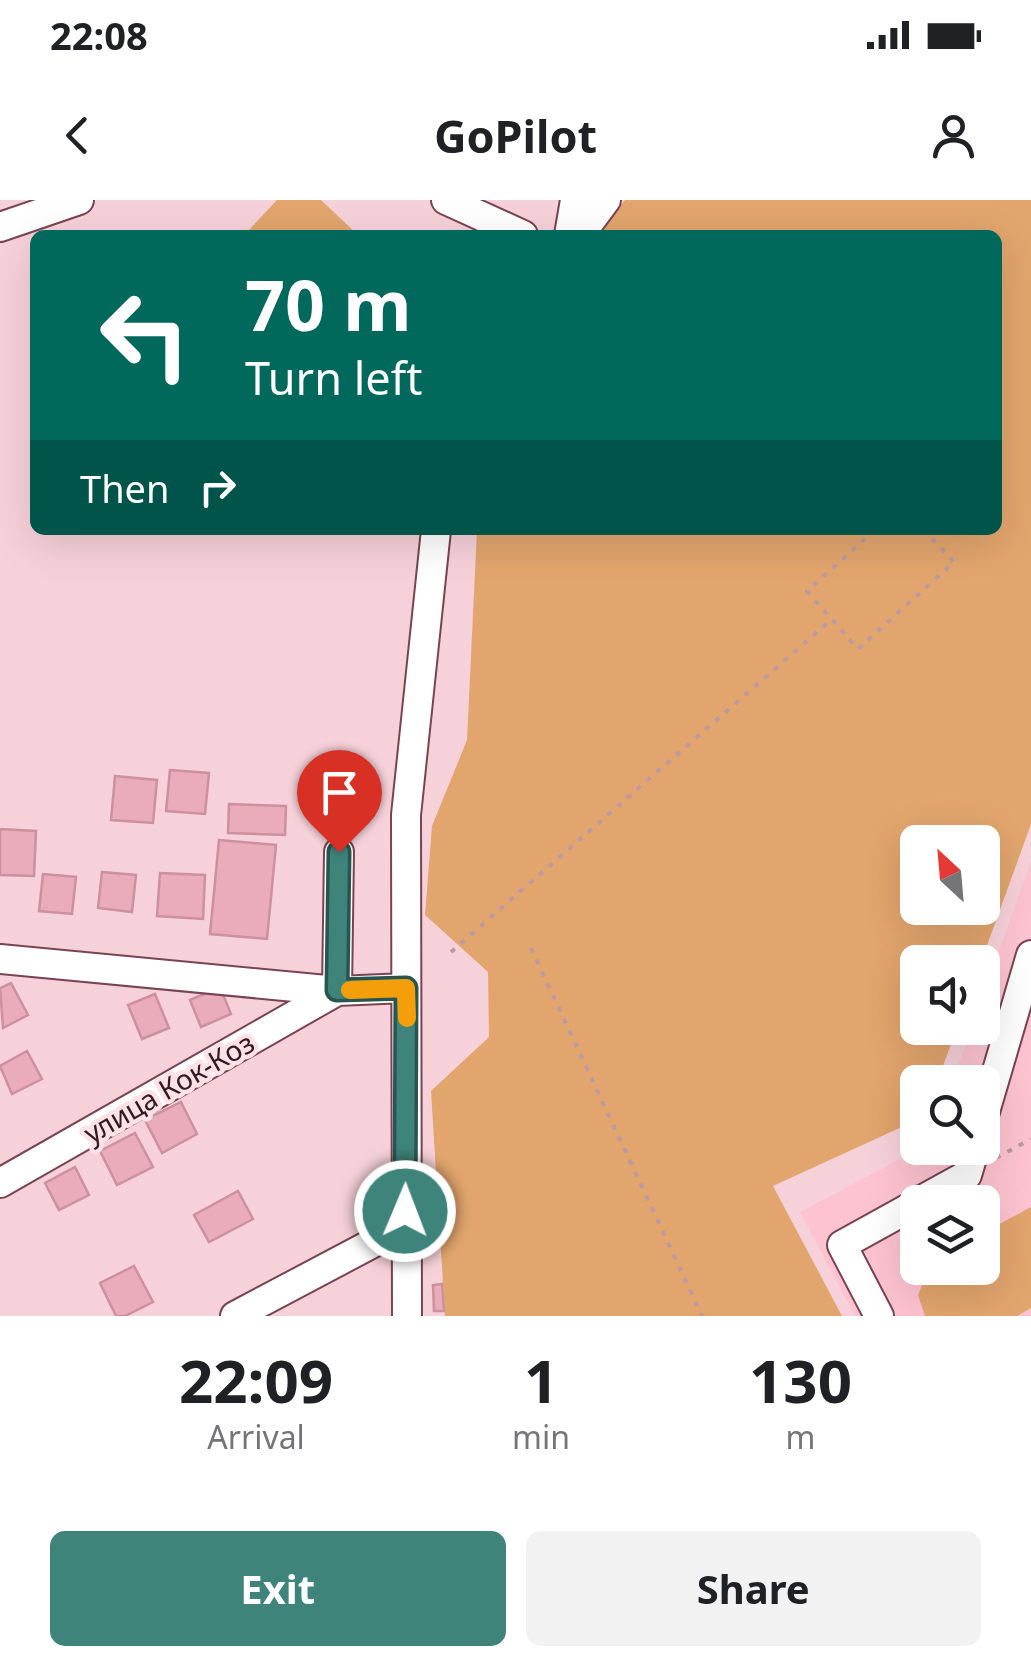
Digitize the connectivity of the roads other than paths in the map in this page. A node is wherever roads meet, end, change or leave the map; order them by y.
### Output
1 (79, 200) edge
2 (575, 200) edge
3 (606, 200) edge
4 (451, 201) edge
5 (0, 226) edge
6 (512, 230) edge
7 (570, 230) edge
8 (584, 230) edge
9 (435, 535) edge
10 (339, 852) dead end
11 (1031, 955) edge
12 (0, 959) edge
13 (406, 988) junction
14 (337, 990) junction
15 (999, 1065) edge
16 (970, 1165) edge
17 (0, 1183) edge
18 (948, 1185) edge
19 (900, 1213) edge
20 (405, 1226) junction
21 (235, 1316) edge
22 (407, 1316) edge
23 (879, 1316) edge

1 - 5 street
2 - 7 street
3 - 8 street
4 - 6 street
9 - 13 street
10 - 14 street
11 - 15 street
12 - 14 street
13 - 14 street
13 - 20 street
14 - 17 street, улица Кок-Коз
16 - 18 street
19 - 23 street
20 - 21 street
20 - 22 street

